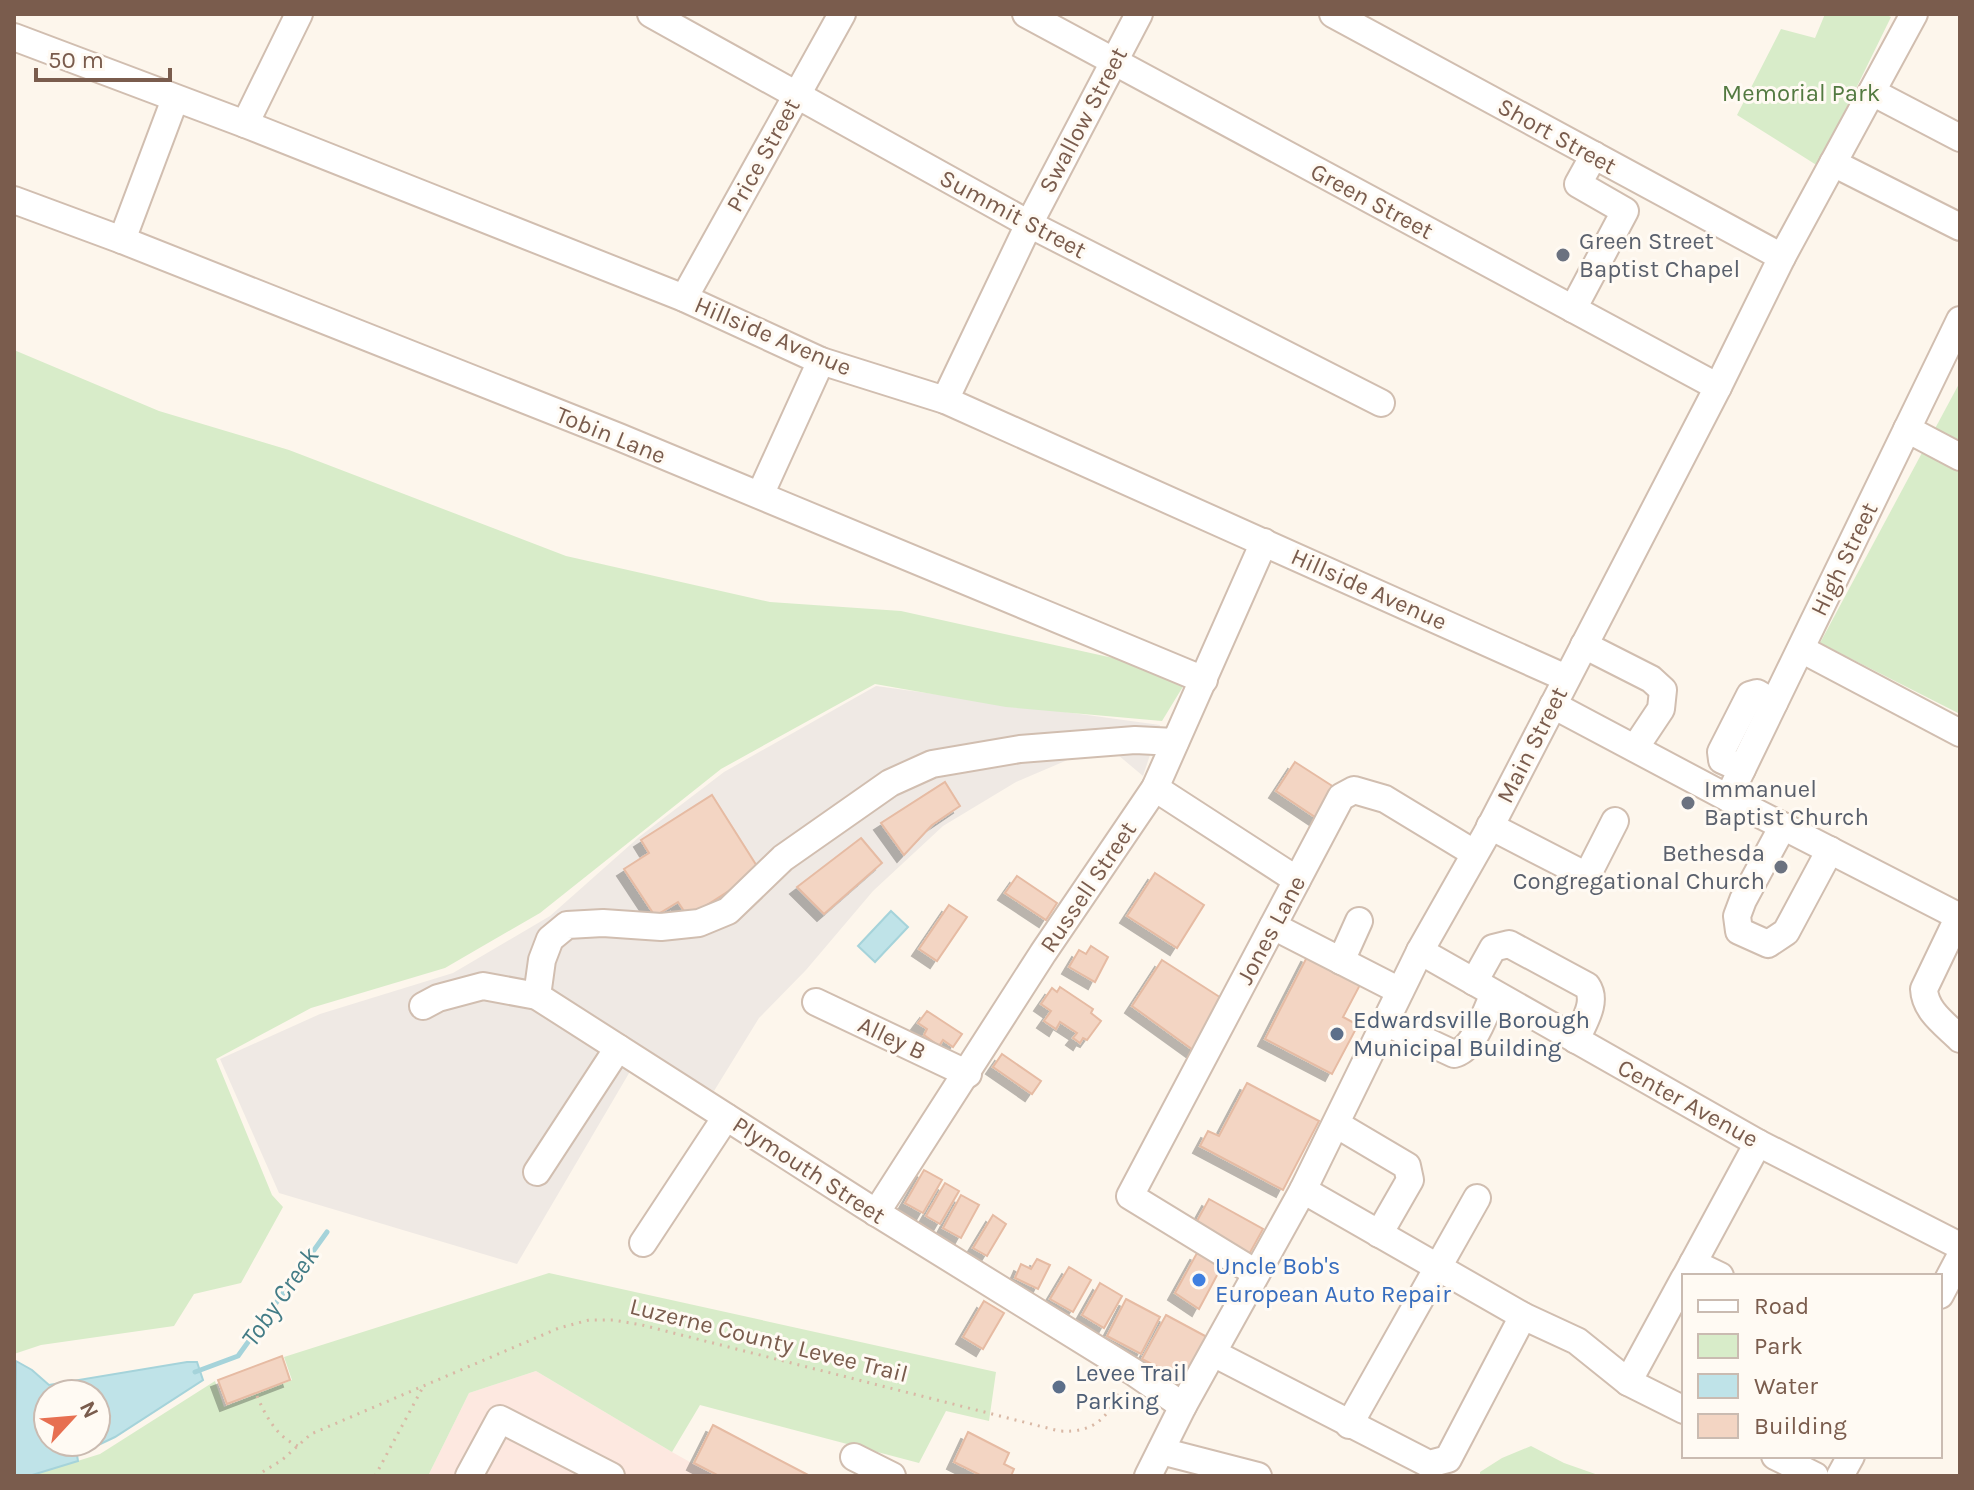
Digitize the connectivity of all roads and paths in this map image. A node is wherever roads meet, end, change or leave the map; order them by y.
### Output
1 (299, 14) edge
2 (651, 14) edge
3 (842, 14) edge
4 (1026, 14) edge
5 (1139, 14) edge
6 (1333, 14) edge
7 (1914, 14) edge
8 (14, 37) edge
9 (1114, 61) junction
10 (1872, 92) junction
11 (796, 95) junction
12 (175, 99) junction
13 (245, 124) junction
14 (1960, 138) edge
15 (1594, 155) junction
16 (1833, 163) junction
17 (14, 200) edge
18 (1029, 224) junction
19 (1960, 227) edge
20 (122, 240) junction
21 (1782, 257) junction
22 (684, 298) junction
23 (1573, 309) junction
24 (1960, 320) edge
25 (821, 361) junction
26 (1718, 387) junction
27 (945, 400) junction
28 (1381, 403) dead end
29 (1907, 429) junction
30 (1960, 457) edge
31 (760, 495) junction
32 (1264, 542) junction
33 (1584, 645) junction
34 (1801, 649) junction
35 (1566, 678) junction
36 (1204, 680) junction
37 (1553, 705) junction
38 (1960, 733) edge
39 (1175, 742) junction
40 (1635, 748) junction
41 (1155, 788) junction
42 (1728, 798) junction
43 (1615, 821) dead end
44 (1490, 826) junction
45 (1783, 826) junction
46 (1830, 850) junction
47 (1474, 853) junction
48 (1297, 880) junction
49 (1959, 916) edge
50 (1359, 921) dead end
51 (1273, 926) junction
52 (1420, 951) junction
53 (1341, 961) junction
54 (1484, 988) junction
55 (1400, 991) junction
56 (537, 996) junction
57 (816, 1002) dead end
58 (423, 1006) dead end
59 (1385, 1022) junction
60 (1960, 1039) edge
61 (1576, 1040) junction
62 (618, 1048) junction
63 (968, 1074) junction
64 (726, 1117) junction
65 (1336, 1124) junction
66 (1758, 1143) junction
67 (537, 1172) dead end
68 (1303, 1190) junction
69 (1477, 1198) dead end
70 (876, 1213) junction
71 (1379, 1234) junction
72 (643, 1243) dead end
73 (1960, 1246) edge
74 (1960, 1257) edge
75 (1439, 1268) junction
76 (1256, 1273) junction
77 (1688, 1273) edge
78 (1682, 1284) edge
79 (1949, 1289) edge
80 (1523, 1316) junction
81 (1213, 1353) junction
82 (1132, 1371) junction
83 (1628, 1382) junction
84 (423, 1387) junction
85 (257, 1396) dead end
86 (1183, 1406) junction
87 (1682, 1409) edge
88 (1349, 1425) junction
89 (298, 1446) junction
90 (1161, 1451) junction
91 (854, 1457) dead end
92 (1779, 1458) edge
93 (1850, 1458) edge
94 (256, 1476) edge
95 (375, 1476) edge
96 (469, 1476) edge
97 (611, 1476) edge
98 (892, 1476) edge
99 (1148, 1476) edge
100 (1258, 1476) edge
101 (1815, 1476) edge
102 (1840, 1476) edge

1 - 13 street
2 - 11 street, Summit Street
3 - 11 street, Price Street
4 - 9 street, Green Street
5 - 9 street, Swallow Street
6 - 15 street, Short Street
7 - 10 street, Main Street
8 - 12 street, Hillside Avenue
9 - 18 street, Swallow Street
9 - 23 street, Green Street
10 - 14 street
10 - 16 street, Main Street
11 - 18 street, Summit Street
11 - 22 street, Price Street
12 - 13 street, Hillside Avenue
12 - 20 street
13 - 22 street, Hillside Avenue
15 - 21 street, Short Street
15 - 23 street
16 - 19 street
16 - 21 street, Main Street
17 - 20 street, Tobin Lane
18 - 27 street, Swallow Street
18 - 28 street, Summit Street
20 - 31 street, Tobin Lane
21 - 26 street, Main Street
22 - 25 street, Hillside Avenue
23 - 26 street, Green Street
24 - 29 street, High Street
25 - 27 street, Hillside Avenue
25 - 31 street
26 - 33 street, Main Street
27 - 32 street, Hillside Avenue
29 - 30 street
29 - 34 street, High Street
31 - 36 street, Tobin Lane
32 - 35 street, Hillside Avenue
32 - 36 street, Russell Street
33 - 35 street, Main Street
33 - 40 street
34 - 38 street
34 - 42 street, High Street
35 - 37 street, Main Street
36 - 39 street, Russell Street
37 - 40 street
37 - 44 street, Main Street
39 - 41 street, Russell Street
39 - 56 street
40 - 42 street
41 - 48 street
41 - 63 street, Russell Street
42 - 45 street
43 - 44 street
44 - 47 street, Main Street
45 - 46 street
45 - 46 street
46 - 49 street
47 - 48 street, Jones Lane
47 - 52 street, Main Street
48 - 51 street, Jones Lane
49 - 60 street
50 - 53 street
51 - 53 street
51 - 76 street, Jones Lane
52 - 54 street, Center Avenue
52 - 55 street, Main Street
53 - 55 street
54 - 59 street
54 - 61 street, Center Avenue
54 - 61 street
55 - 59 street, Main Street
56 - 58 street, Plymouth Street
56 - 62 street, Plymouth Street
57 - 63 street, Alley B
59 - 65 street, Main Street
61 - 66 street, Center Avenue
62 - 64 street, Plymouth Street
62 - 67 street
63 - 70 street, Russell Street
64 - 70 street, Plymouth Street
64 - 72 street
65 - 68 street, Main Street
65 - 71 street
66 - 73 street, Center Avenue
66 - 77 street
68 - 71 street
68 - 76 street, Main Street
69 - 75 street
70 - 82 street, Plymouth Street
71 - 75 street
74 - 79 street
75 - 80 street
75 - 88 street
76 - 81 street, Main Street
78 - 83 street
80 - 83 street
80 - 88 street
81 - 86 street, Main Street
81 - 88 street
82 - 84 path, Luzerne County Levee Trail
82 - 86 street, Plymouth Street
83 - 87 street
84 - 89 path, Luzerne County Levee Trail
84 - 95 path
85 - 89 path
86 - 90 street, Main Street
89 - 94 path, Luzerne County Levee Trail
90 - 99 street, Main Street
90 - 100 street
91 - 98 street
92 - 101 street
93 - 102 street
96 - 97 street

